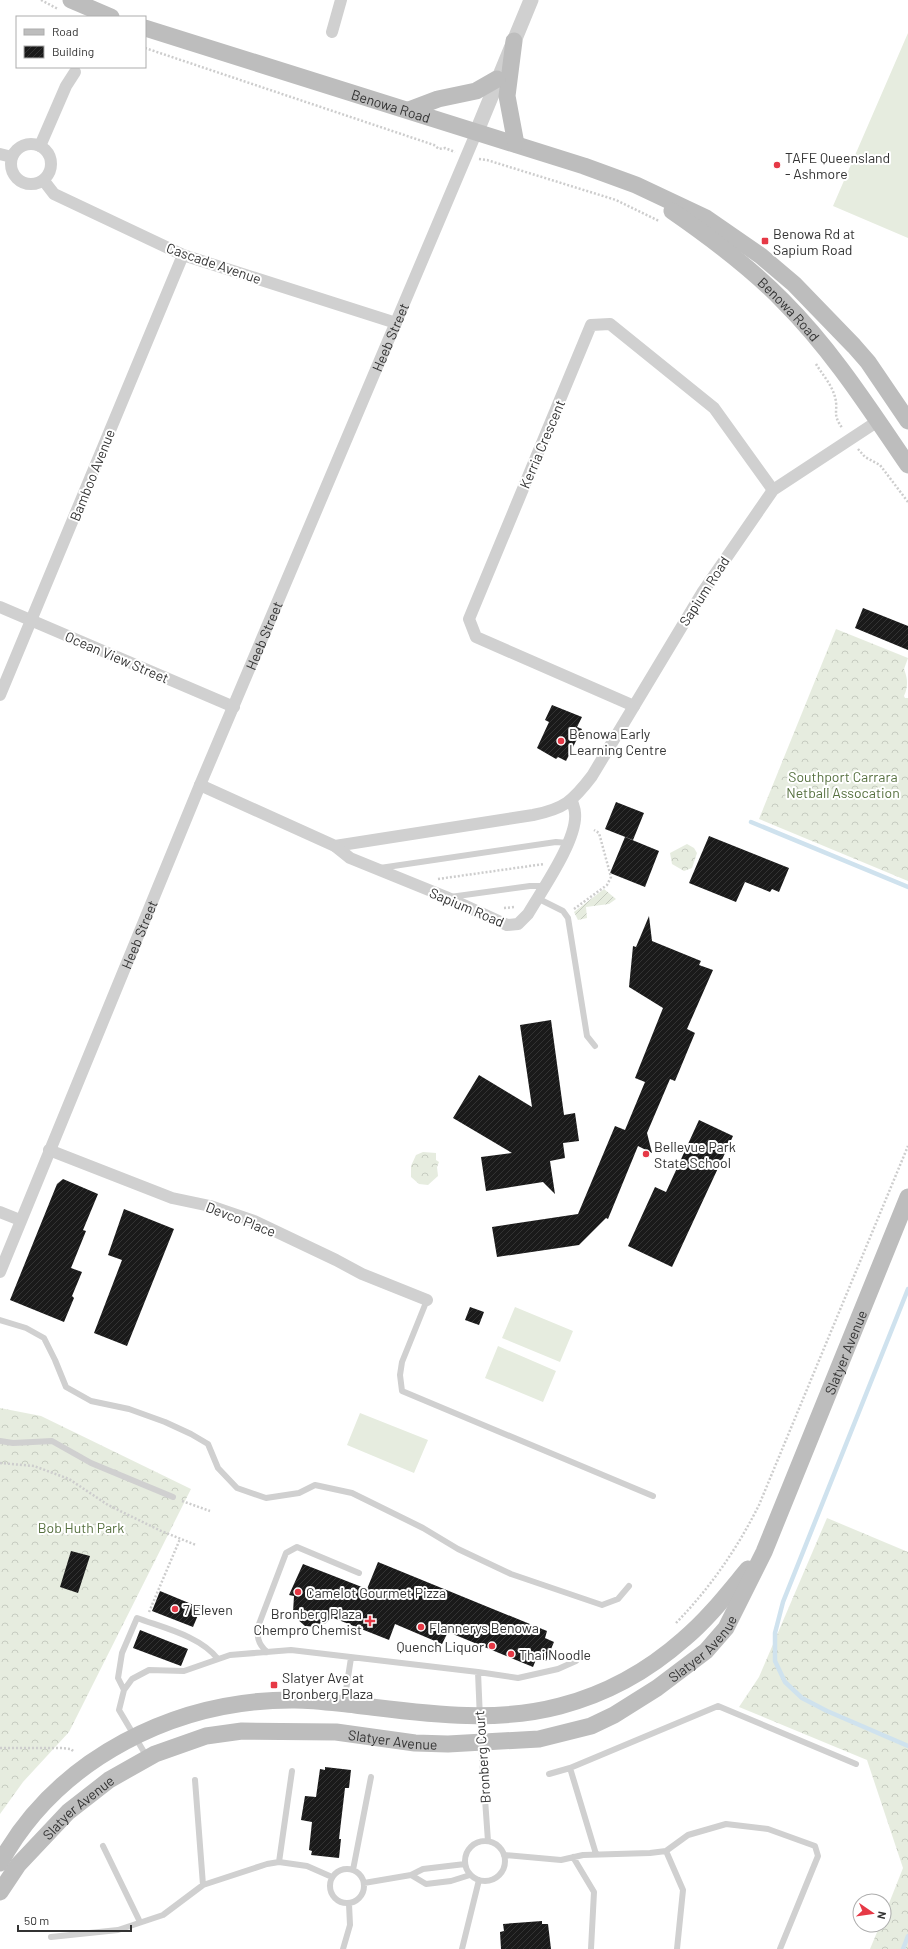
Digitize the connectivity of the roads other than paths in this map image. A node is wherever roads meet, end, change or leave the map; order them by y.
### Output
1 (71, 0) edge
2 (341, 0) edge
3 (531, 0) edge
4 (92, 4) edge
5 (110, 16) edge
6 (146, 28) edge
7 (332, 32) dead end
8 (514, 41) junction
9 (74, 72) dead end
10 (497, 79) junction
11 (408, 110) junction
12 (477, 131) junction
13 (516, 144) junction
14 (40, 146) junction
15 (0, 154) edge
16 (12, 157) junction
17 (44, 180) junction
18 (636, 185) junction
19 (183, 255) junction
20 (396, 323) junction
21 (878, 421) junction
22 (908, 421) edge
23 (908, 465) edge
24 (773, 490) junction
25 (0, 607) edge
26 (32, 620) junction
27 (0, 695) edge
28 (634, 706) junction
29 (234, 707) junction
30 (200, 785) junction
31 (572, 801) junction
32 (568, 844) junction
33 (335, 846) junction
34 (375, 868) junction
35 (544, 886) junction
36 (446, 897) junction
37 (537, 898) junction
38 (595, 1046) dead end
39 (49, 1150) junction
40 (908, 1197) edge
41 (0, 1212) edge
42 (20, 1220) junction
43 (0, 1272) edge
44 (427, 1300) joint
45 (0, 1320) edge
46 (0, 1441) edge
47 (653, 1496) dead end
48 (173, 1497) road end
49 (764, 1552) junction
50 (359, 1573) dead end
51 (629, 1586) dead end
52 (267, 1652) junction
53 (351, 1658) junction
54 (218, 1659) junction
55 (576, 1661) dead end
56 (478, 1672) junction
57 (124, 1690) junction
58 (344, 1704) junction
59 (479, 1717) junction
60 (134, 1736) junction
61 (481, 1743) junction
62 (148, 1758) junction
63 (856, 1764) dead end
64 (570, 1768) junction
65 (292, 1771) dead end
66 (549, 1774) dead end
67 (371, 1777) dead end
68 (195, 1780) dead end
69 (488, 1841) junction
70 (103, 1846) dead end
71 (666, 1851) junction
72 (596, 1854) junction
73 (504, 1855) junction
74 (573, 1857) junction
75 (279, 1862) junction
76 (0, 1863) edge
77 (465, 1864) junction
78 (353, 1870) junction
79 (411, 1874) junction
80 (470, 1874) junction
81 (332, 1877) junction
82 (479, 1880) junction
83 (364, 1883) junction
84 (203, 1885) junction
85 (0, 1892) edge
86 (349, 1904) junction
87 (140, 1922) junction
88 (50, 1937) dead end
89 (343, 1949) edge
90 (462, 1949) edge
91 (591, 1949) edge
92 (677, 1949) edge
93 (780, 1949) edge

1 - 4 main road
2 - 7 street
3 - 8 street, Heeb Street
4 - 5 main road
6 - 11 main road, Benowa Road
8 - 10 street, Heeb Street
8 - 13 main road
9 - 14 street
10 - 11 main road
10 - 12 street, Heeb Street
11 - 12 main road, Benowa Road
12 - 13 main road, Benowa Road
12 - 20 street, Heeb Street
13 - 18 main road, Benowa Road
14 - 16 street
14 - 17 street
15 - 16 street
16 - 17 street
17 - 19 street, Cascade Avenue
18 - 21 main road, Benowa Road
18 - 22 main road, Benowa Road
19 - 20 street, Cascade Avenue
19 - 26 street, Bamboo Avenue
20 - 29 street, Heeb Street
21 - 23 main road, Benowa Road
21 - 24 street, Sapium Road
24 - 28 street, Sapium Road
24 - 28 street, Kerria Crescent
25 - 26 street, Ocean View Street
26 - 27 street, Bamboo Avenue
26 - 29 street, Ocean View Street
28 - 31 street, Sapium Road
29 - 30 street, Heeb Street
30 - 33 street, Sapium Road
30 - 39 street, Heeb Street
31 - 32 street, Sapium Road
31 - 33 street, Sapium Road
32 - 34 lane
32 - 35 street, Sapium Road
33 - 34 street, Sapium Road
34 - 36 street, Sapium Road
35 - 36 lane
35 - 37 street, Sapium Road
36 - 37 street, Sapium Road
37 - 38 lane
39 - 42 street, Heeb Street
39 - 44 street, Devco Place
40 - 49 main road, Slatyer Avenue
41 - 42 street
42 - 43 street, Heeb Street
44 - 47 lane
45 - 51 lane
46 - 48 lane
49 - 59 main road, Slatyer Avenue
49 - 61 main road, Slatyer Avenue
50 - 52 lane
52 - 53 lane
52 - 54 lane
53 - 56 lane
53 - 58 lane
54 - 57 lane
54 - 57 lane
55 - 56 lane
56 - 59 lane, Bronberg Court
57 - 60 lane
58 - 59 main road, Slatyer Avenue
58 - 60 main road, Slatyer Avenue
59 - 61 lane, Bronberg Court
60 - 62 lane
60 - 76 main road, Slatyer Avenue
61 - 62 main road, Slatyer Avenue
61 - 69 lane, Bronberg Court
62 - 85 main road, Slatyer Avenue
63 - 64 lane
64 - 66 lane
64 - 72 lane
65 - 75 lane
67 - 78 lane
68 - 84 lane
69 - 73 lane
69 - 77 lane
70 - 87 lane
71 - 72 lane
71 - 92 lane
71 - 93 lane
72 - 74 lane
73 - 74 lane
73 - 82 lane
74 - 91 lane
75 - 81 lane
75 - 84 lane
77 - 79 lane
77 - 80 lane
78 - 81 lane
78 - 83 lane
79 - 80 lane
79 - 83 lane
80 - 82 lane
81 - 86 lane
82 - 90 lane
83 - 86 lane
84 - 87 lane
86 - 89 lane
87 - 88 lane

